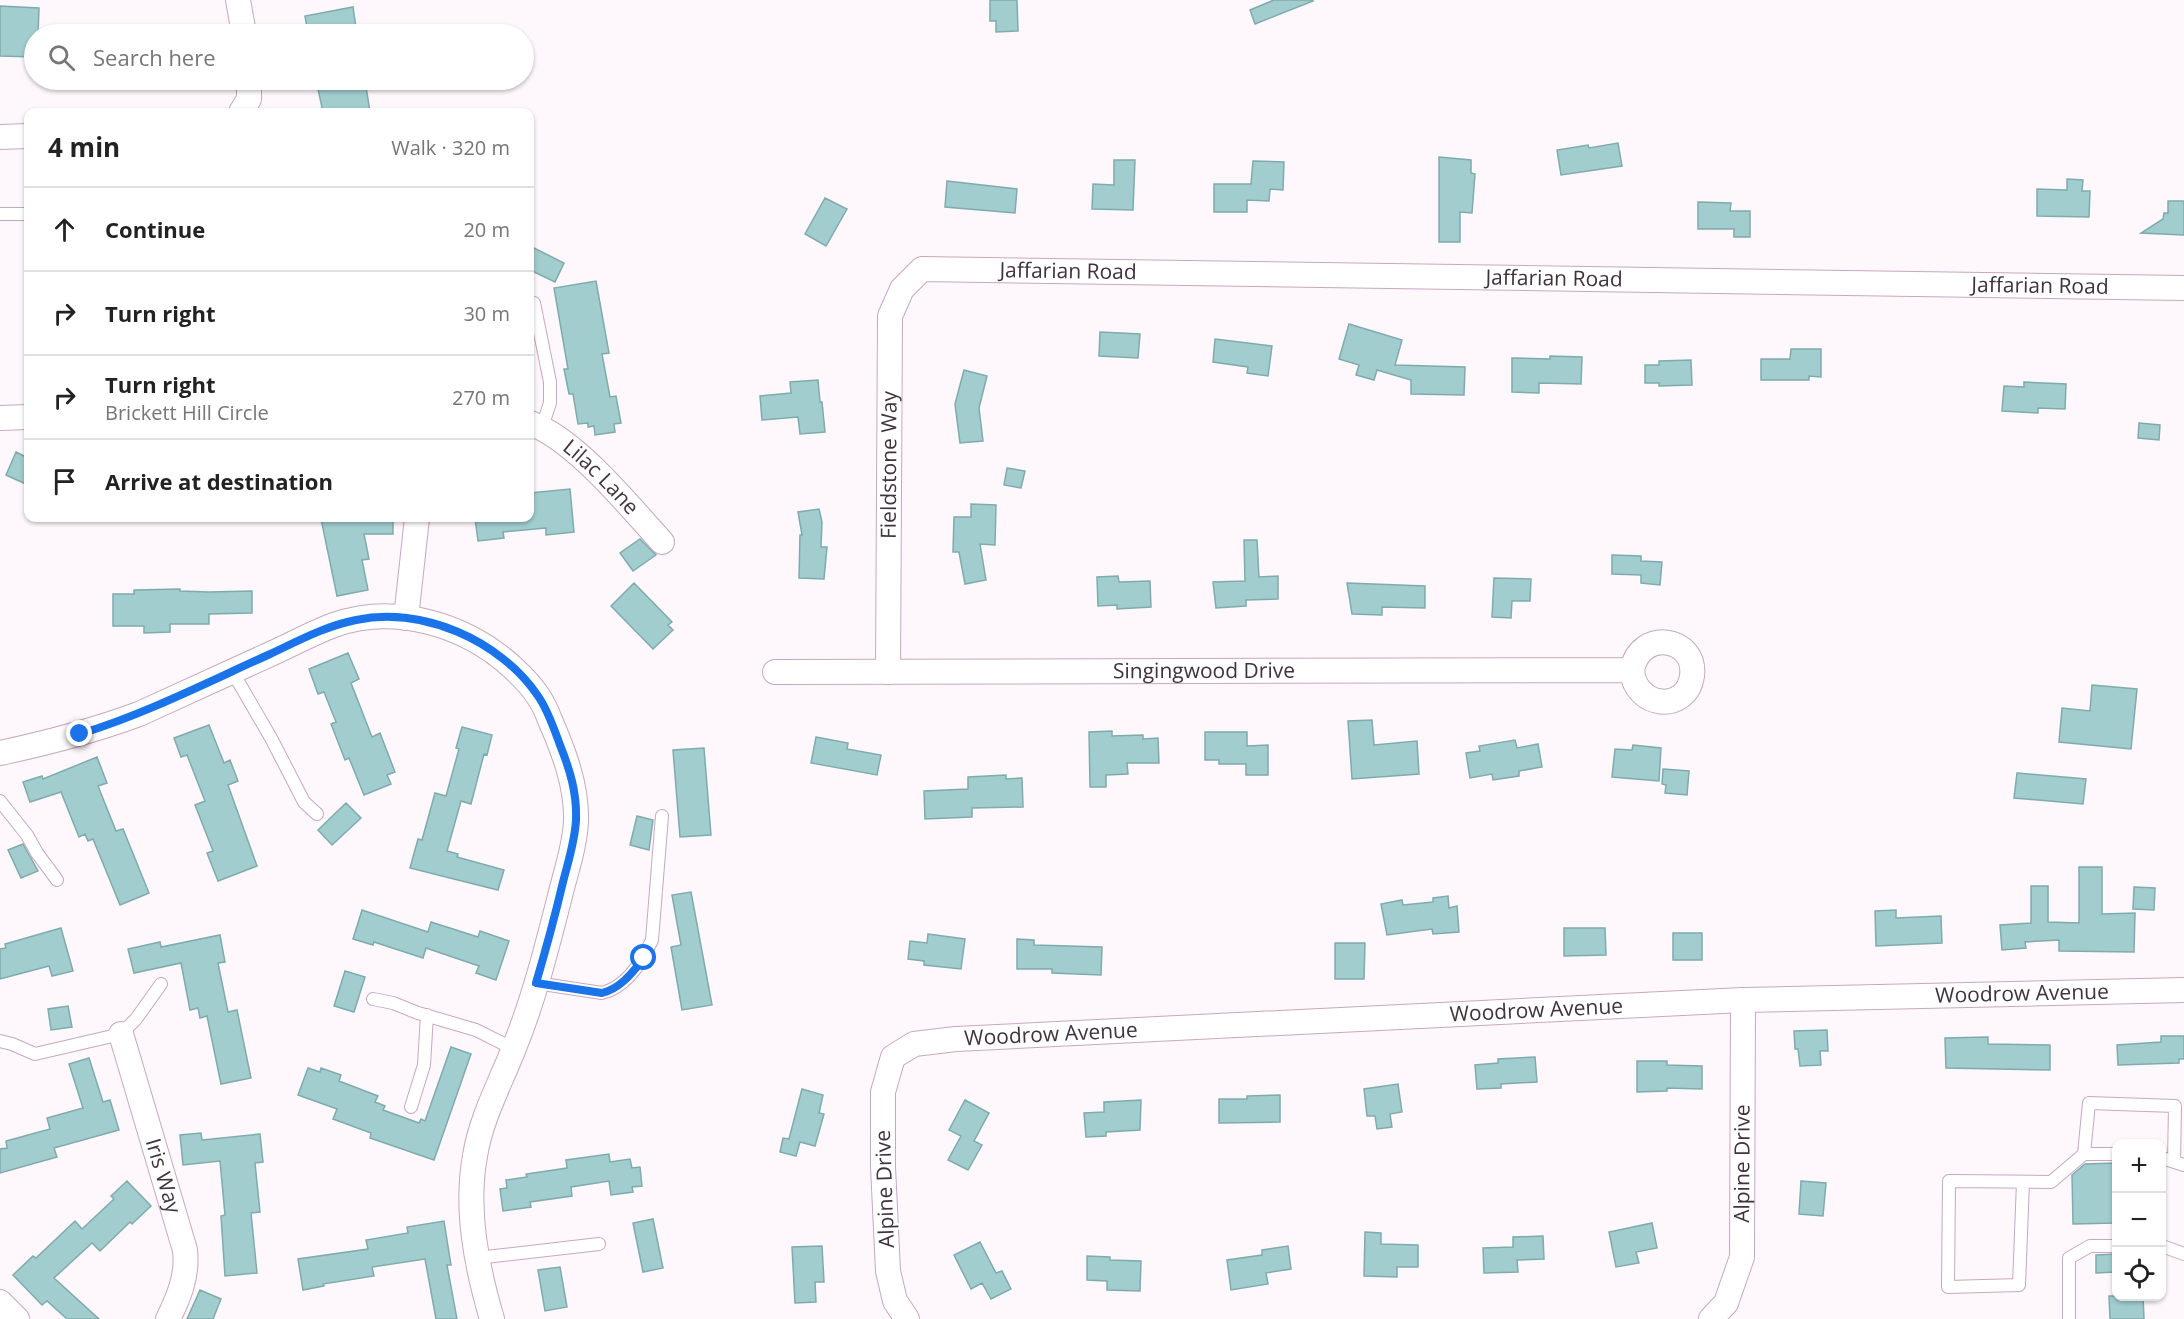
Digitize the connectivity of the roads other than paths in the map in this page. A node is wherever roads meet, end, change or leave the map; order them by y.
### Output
1 (238, 0) edge
2 (242, 24) edge
3 (24, 136) edge
4 (0, 137) edge
5 (0, 214) edge
6 (24, 214) edge
7 (922, 268) joint
8 (2184, 288) edge
9 (534, 303) dead end
10 (24, 417) edge
11 (0, 418) edge
12 (536, 425) edge
13 (417, 522) edge
14 (662, 542) dead end
15 (406, 618) junction
16 (1632, 670) dead end
17 (232, 671) junction
18 (775, 672) dead end
19 (888, 672) junction
20 (0, 753) edge
21 (0, 801) edge
22 (317, 814) dead end
23 (662, 816) dead end
24 (57, 880) dead end
25 (536, 983) junction
26 (161, 984) dead end
27 (2184, 990) edge
28 (373, 999) dead end
29 (1743, 1000) junction
30 (427, 1015) junction
31 (121, 1034) junction
32 (0, 1041) edge
33 (514, 1049) junction
34 (893, 1056) joint
35 (411, 1107) dead end
36 (2084, 1154) junction
37 (2112, 1154) edge
38 (2179, 1164) edge
39 (2023, 1182) junction
40 (599, 1244) dead end
41 (2112, 1246) edge
42 (2165, 1247) edge
43 (2184, 1254) edge
44 (477, 1258) junction
45 (0, 1302) edge
46 (17, 1319) edge
47 (168, 1319) edge
48 (492, 1319) edge
49 (907, 1319) edge
50 (1711, 1319) edge
51 (2069, 1319) edge

1 - 2 street
3 - 4 street
5 - 6 lane
7 - 8 street, Jaffarian Road
7 - 19 street, Fieldstone Way
9 - 12 lane
10 - 11 street
12 - 14 street, Lilac Lane
13 - 15 street
15 - 17 street
15 - 25 street
16 - 19 street, Singingwood Drive
17 - 20 street
17 - 22 lane
18 - 19 street, Singingwood Drive
21 - 24 lane
23 - 25 lane
25 - 33 street
26 - 31 lane
27 - 29 street, Woodrow Avenue
28 - 30 lane
29 - 34 street, Woodrow Avenue
29 - 50 street, Alpine Drive
30 - 33 lane
30 - 35 lane
31 - 32 lane
31 - 47 street, Iris Way
33 - 44 street
34 - 49 street, Alpine Drive
36 - 37 lane
36 - 38 lane
36 - 39 lane
39 - 39 lane
40 - 44 lane
41 - 51 lane
42 - 43 lane
44 - 48 street
45 - 46 street

